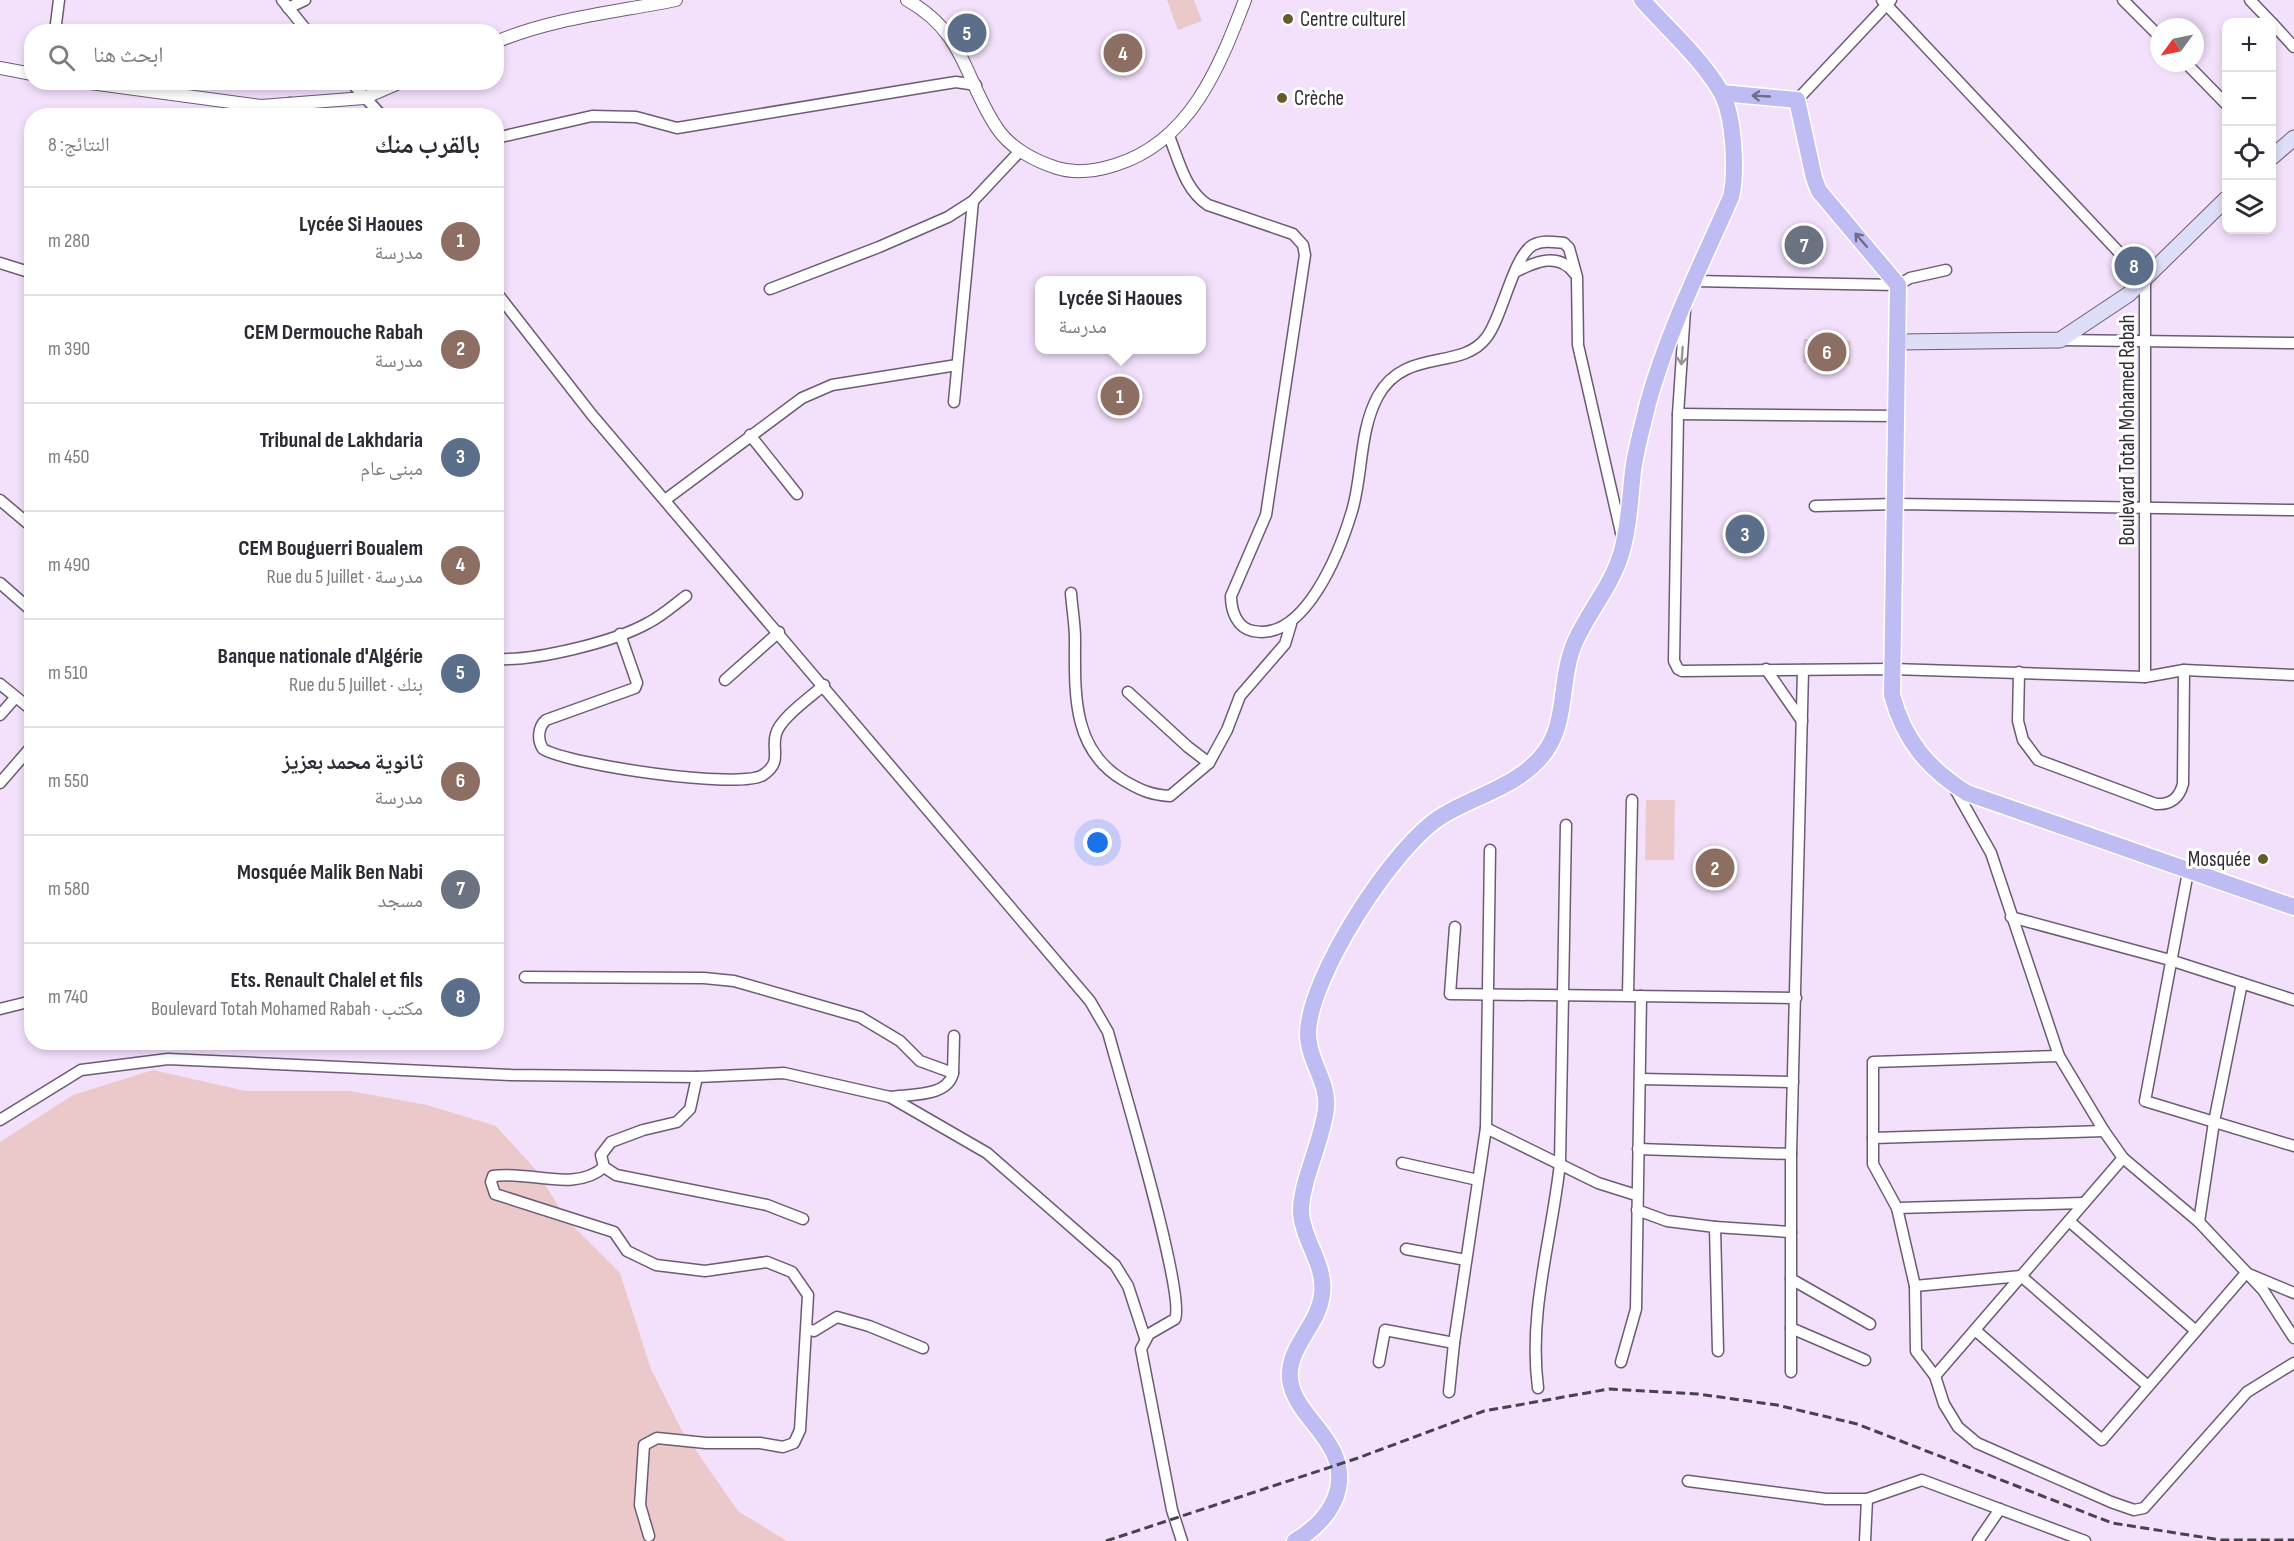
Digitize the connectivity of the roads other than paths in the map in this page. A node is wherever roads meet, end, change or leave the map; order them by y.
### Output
1 (59, 0) edge
2 (305, 0) edge
3 (676, 0) edge
4 (907, 0) edge
5 (1245, 0) edge
6 (1642, 0) edge
7 (2123, 0) edge
8 (2250, 0) edge
9 (1887, 2) edge
10 (285, 4) edge
11 (2266, 18) edge
12 (56, 24) edge
13 (301, 24) edge
14 (2150, 27) edge
15 (2276, 28) edge
16 (504, 39) edge
17 (2294, 47) edge
18 (0, 69) edge
19 (2195, 72) edge
20 (24, 73) edge
21 (976, 84) junction
22 (142, 90) edge
23 (358, 90) edge
24 (382, 90) edge
25 (1722, 93) junction
26 (364, 98) junction
27 (1797, 100) junction
28 (2222, 100) edge
29 (290, 104) junction
30 (287, 108) edge
31 (374, 108) edge
32 (504, 136) edge
33 (1169, 136) junction
34 (2294, 138) edge
35 (1020, 151) junction
36 (2276, 151) edge
37 (973, 201) junction
38 (2222, 203) edge
39 (0, 263) edge
40 (24, 270) edge
41 (1946, 270) dead end
42 (1515, 272) junction
43 (1577, 277) junction
44 (2145, 280) junction
45 (1695, 281) junction
46 (1898, 285) junction
47 (770, 289) dead end
48 (1686, 299) junction
49 (504, 302) edge
50 (2060, 340) junction
51 (1899, 342) junction
52 (2146, 342) junction
53 (2294, 343) edge
54 (957, 365) junction
55 (954, 402) dead end
56 (1678, 414) junction
57 (1898, 416) junction
58 (750, 435) junction
59 (797, 494) dead end
60 (0, 500) edge
61 (665, 500) junction
62 (1896, 504) junction
63 (1815, 506) dead end
64 (2147, 508) junction
65 (2294, 510) edge
66 (24, 520) edge
67 (1623, 542) junction
68 (0, 583) edge
69 (1071, 593) dead end
70 (686, 596) dead end
71 (24, 604) edge
72 (1291, 624) junction
73 (779, 632) junction
74 (620, 634) junction
75 (504, 659) edge
76 (1766, 669) junction
77 (1892, 669) junction
78 (1803, 670) junction
79 (2184, 670) junction
80 (2019, 672) junction
81 (2294, 675) edge
82 (2145, 677) junction
83 (725, 680) dead end
84 (0, 684) edge
85 (824, 685) junction
86 (1128, 692) dead end
87 (15, 698) junction
88 (24, 704) edge
89 (0, 715) edge
90 (1802, 722) junction
91 (24, 755) edge
92 (1209, 763) junction
93 (0, 783) edge
94 (1952, 784) junction
95 (1632, 800) dead end
96 (1566, 825) dead end
97 (1490, 850) dead end
98 (2188, 872) junction
99 (2294, 907) edge
100 (2011, 917) junction
101 (1455, 927) dead end
102 (2170, 960) junction
103 (525, 977) dead end
104 (2242, 983) junction
105 (1487, 994) junction
106 (1562, 994) junction
107 (1628, 995) junction
108 (1641, 996) junction
109 (1796, 998) junction
110 (2294, 1000) edge
111 (24, 1003) edge
112 (0, 1009) edge
113 (954, 1036) dead end
114 (2059, 1056) junction
115 (953, 1073) junction
116 (697, 1077) junction
117 (1640, 1079) junction
118 (1793, 1082) junction
119 (890, 1097) junction
120 (0, 1120) edge
121 (2214, 1122) junction
122 (1486, 1128) junction
123 (2104, 1131) junction
124 (1873, 1138) junction
125 (2294, 1146) edge
126 (1638, 1149) junction
127 (1791, 1154) junction
128 (2123, 1158) junction
129 (1402, 1162) dead end
130 (1560, 1163) junction
131 (604, 1167) junction
132 (1478, 1180) junction
133 (1636, 1195) junction
134 (2084, 1203) junction
135 (1896, 1208) junction
136 (1637, 1210) junction
137 (803, 1219) dead end
138 (2068, 1221) junction
139 (2199, 1222) junction
140 (1715, 1227) junction
141 (1791, 1232) junction
142 (1406, 1249) dead end
143 (1466, 1260) junction
144 (2246, 1273) junction
145 (2021, 1276) junction
146 (1791, 1279) junction
147 (1916, 1286) junction
148 (2294, 1293) edge
149 (1870, 1324) dead end
150 (1791, 1328) junction
151 (807, 1329) junction
152 (1974, 1330) junction
153 (2196, 1331) junction
154 (1145, 1338) junction
155 (2294, 1338) edge
156 (1454, 1343) junction
157 (923, 1348) dead end
158 (1718, 1350) dead end
159 (1865, 1360) dead end
160 (1379, 1362) dead end
161 (1621, 1362) dead end
162 (2294, 1363) edge
163 (1791, 1372) dead end
164 (1935, 1376) junction
165 (2148, 1386) junction
166 (1538, 1388) dead end
167 (1449, 1392) dead end
168 (1688, 1481) dead end
169 (1867, 1499) junction
170 (2000, 1509) junction
171 (1179, 1529) junction
172 (649, 1536) dead end
173 (1182, 1541) edge
174 (1190, 1541) edge
175 (1295, 1541) edge
176 (1865, 1541) edge
177 (1978, 1541) edge
178 (2085, 1541) edge

1 - 12 street
2 - 10 street
3 - 16 street
4 - 21 street
5 - 33 street
6 - 25 main road
7 - 14 street
8 - 11 street
9 - 27 street
9 - 44 street
10 - 13 street
15 - 17 street
18 - 20 street
19 - 28 street
21 - 32 street
21 - 35 street
22 - 29 street
23 - 26 street
24 - 26 street
27 -> 25 main road
25 - 45 main road
26 - 29 street
26 - 31 street
46 -> 27 main road
29 - 30 street
33 - 35 street
33 - 72 street
34 - 36 main road
35 - 37 street
37 - 47 street
37 - 54 street
38 - 44 main road
39 - 40 street
41 - 46 street
42 - 43 street
42 - 43 street
42 - 72 street
43 - 67 street
44 - 50 main road
44 - 52 street, Boulevard Totah Mohamed Rabah
45 - 46 street
45 - 48 main road
46 - 51 main road
48 -> 56 street
48 - 67 main road
49 - 61 street
50 - 51 main road
50 - 52 street
51 - 57 main road
52 - 53 street
52 - 64 street, Boulevard Totah Mohamed Rabah
54 - 55 street
54 - 58 street
56 - 57 street
56 - 76 street
57 - 62 main road
58 - 59 street
58 - 61 street
60 - 66 street
61 - 73 street
62 - 63 street
62 - 64 street
62 - 77 main road
64 - 65 street
64 - 82 street, Boulevard Totah Mohamed Rabah
67 - 175 main road
68 - 71 street
69 - 92 street
70 - 74 street
72 - 92 street
73 - 83 street
73 - 85 street
74 - 75 street
74 - 85 street
76 - 78 street
76 - 90 street
77 - 78 street
77 - 80 street
77 - 94 main road
78 - 90 street
79 - 80 street
79 - 81 street
79 - 82 street
80 - 82 street
84 - 87 street
85 - 154 street
86 - 92 street
87 - 88 street
87 - 89 street
90 - 109 street
91 - 93 street
94 - 98 main road
94 - 100 street
95 - 107 street
96 - 106 street
97 - 105 street
98 - 99 main road
98 - 102 street
100 - 102 street
100 - 114 street
101 - 105 street
102 - 104 street
102 - 121 street
103 - 115 street
104 - 110 street
104 - 121 street
105 - 106 street
105 - 122 street
106 - 107 street
106 - 130 street
107 - 108 street
108 - 109 street
108 - 117 street
109 - 118 street
111 - 112 street
113 - 115 street
114 - 123 street
114 - 124 street
115 - 119 street
116 - 119 street
116 - 120 street
116 - 131 street
117 - 118 street
117 - 126 street
118 - 127 street
119 - 154 street
121 - 125 street
121 - 139 street
122 - 130 street
122 - 132 street
123 - 124 street
123 - 128 street
124 - 135 street
126 - 127 street
126 - 133 street
127 - 141 street
128 - 134 street
128 - 139 street
129 - 132 street
130 - 133 street
130 - 166 street
131 - 137 street
131 - 151 street
132 - 143 street
133 - 136 street
134 - 135 street
134 - 138 street
135 - 147 street
136 - 140 street
136 - 161 street
138 - 145 street
138 - 153 street
139 - 144 street
140 - 141 street
140 - 158 street
141 - 146 street
142 - 143 street
143 - 156 street
144 - 148 street
144 - 153 street
144 - 155 street
145 - 147 street
145 - 152 street
145 - 165 street
146 - 149 street
146 - 150 street
147 - 164 street
150 - 159 street
150 - 163 street
151 - 157 street
151 - 172 street
152 - 164 street
152 - 165 street
153 - 165 street
154 - 171 street
156 - 160 street
156 - 167 street
162 - 164 street
168 - 169 street
169 - 170 street
169 - 176 street
170 - 177 street
170 - 178 street
171 - 173 street
171 - 174 street

